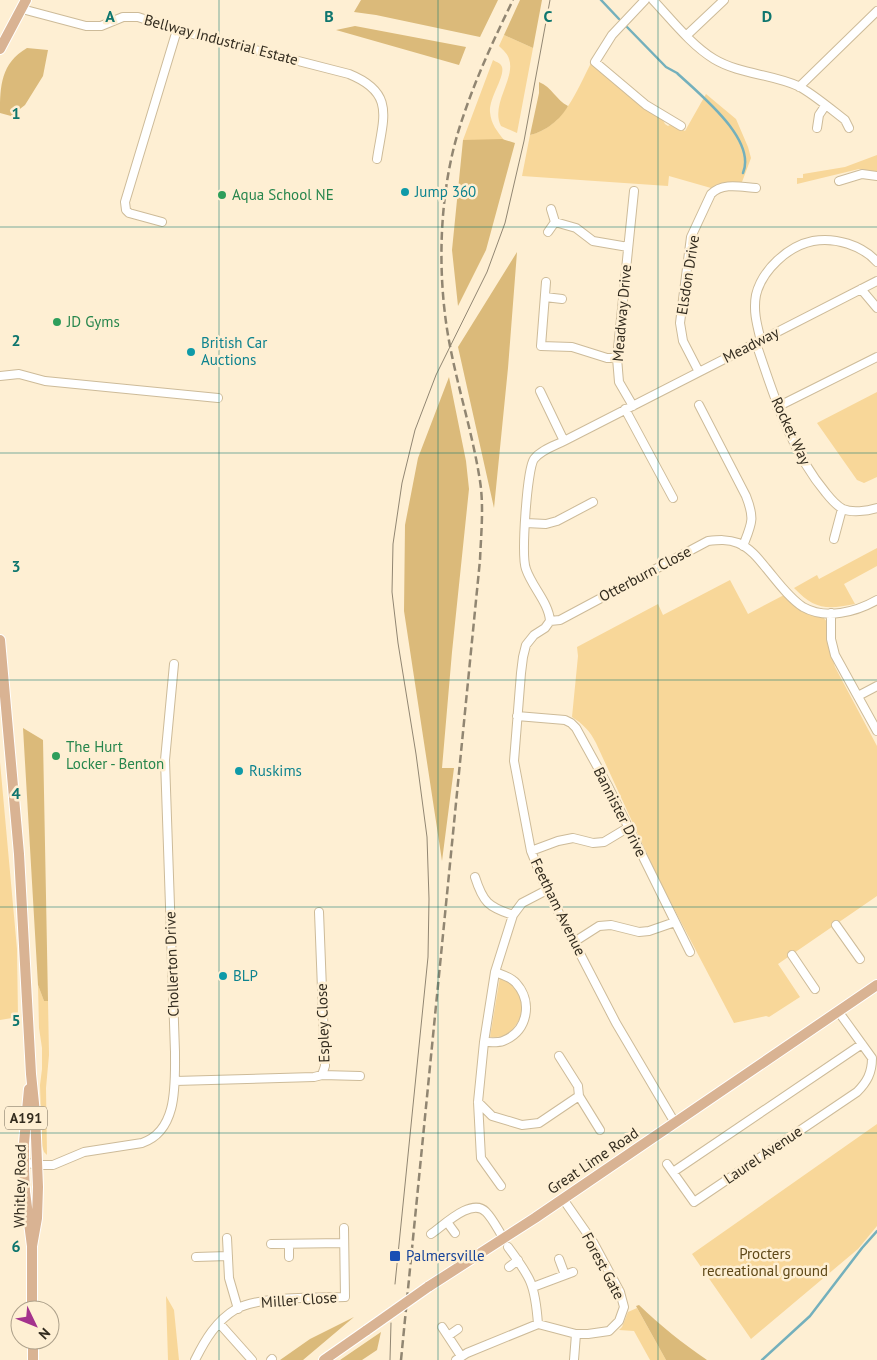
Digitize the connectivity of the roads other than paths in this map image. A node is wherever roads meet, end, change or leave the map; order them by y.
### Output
1 (645, 0) edge
2 (653, 0) edge
3 (724, 0) edge
4 (24, 4) edge
5 (877, 11) edge
6 (177, 30) junction
7 (686, 35) junction
8 (0, 48) edge
9 (799, 87) junction
10 (825, 106) junction
11 (681, 126) dead end
12 (817, 128) dead end
13 (849, 128) dead end
14 (377, 159) dead end
15 (877, 176) edge
16 (839, 181) dead end
17 (756, 188) dead end
18 (634, 191) dead end
19 (551, 209) dead end
20 (162, 222) dead end
21 (555, 222) junction
22 (548, 232) dead end
23 (628, 247) junction
24 (877, 262) edge
25 (877, 281) edge
26 (546, 282) dead end
27 (862, 289) junction
28 (545, 297) junction
29 (562, 299) dead end
30 (877, 308) edge
31 (758, 342) junction
32 (877, 357) edge
33 (617, 358) junction
34 (699, 372) junction
35 (0, 376) edge
36 (540, 391) dead end
37 (218, 398) dead end
38 (698, 405) dead end
39 (777, 407) junction
40 (629, 408) junction
41 (564, 441) junction
42 (673, 498) dead end
43 (593, 502) dead end
44 (877, 508) edge
45 (842, 509) junction
46 (526, 523) junction
47 (834, 539) dead end
48 (743, 546) junction
49 (877, 600) edge
50 (831, 613) junction
51 (550, 621) junction
52 (0, 640) edge
53 (174, 664) dead end
54 (877, 686) edge
55 (858, 696) junction
56 (517, 716) junction
57 (877, 731) edge
58 (629, 827) junction
59 (530, 850) junction
60 (475, 877) dead end
61 (547, 890) junction
62 (319, 912) dead end
63 (513, 915) junction
64 (675, 922) junction
65 (836, 925) dead end
66 (574, 942) junction
67 (690, 952) dead end
68 (792, 956) dead end
69 (860, 959) dead end
70 (495, 972) junction
71 (877, 985) edge
72 (815, 989) dead end
73 (838, 1011) junction
74 (484, 1042) junction
75 (862, 1044) junction
76 (559, 1056) dead end
77 (874, 1057) edge
78 (31, 1074) junction
79 (322, 1074) junction
80 (360, 1076) dead end
81 (175, 1081) junction
82 (862, 1087) junction
83 (869, 1093) dead end
84 (579, 1096) junction
85 (478, 1102) junction
86 (675, 1123) junction
87 (600, 1130) dead end
88 (667, 1164) dead end
89 (29, 1165) junction
90 (673, 1172) junction
91 (501, 1186) dead end
92 (563, 1200) junction
93 (447, 1222) junction
94 (344, 1228) dead end
95 (455, 1233) dead end
96 (431, 1234) dead end
97 (227, 1238) dead end
98 (344, 1243) junction
99 (506, 1243) junction
100 (271, 1244) dead end
101 (289, 1244) junction
102 (32, 1246) junction
103 (228, 1256) junction
104 (196, 1257) dead end
105 (290, 1257) dead end
106 (559, 1259) dead end
107 (518, 1260) junction
108 (509, 1267) dead end
109 (533, 1287) junction
110 (32, 1300) edge
111 (238, 1308) junction
112 (219, 1323) junction
113 (538, 1324) junction
114 (442, 1327) dead end
115 (458, 1329) dead end
116 (576, 1334) junction
117 (448, 1336) junction
118 (459, 1358) edge
119 (195, 1360) edge
120 (252, 1360) edge
121 (324, 1360) edge
122 (574, 1360) edge

1 - 11 street
2 - 7 street
3 - 7 street
4 - 6 street, Bellway Industrial Estate
4 - 8 main road
5 - 9 street
6 - 14 street, Bellway Industrial Estate
6 - 20 street
7 - 9 street
9 - 10 street
10 - 12 street
10 - 13 street
15 - 16 street
17 - 34 street, Elsdon Drive
18 - 23 street, Meadway Drive
19 - 21 street
21 - 22 street
21 - 23 street, Meadway Drive
23 - 33 street, Meadway Drive
24 - 31 street, Rocket Way
25 - 27 street, Meadway
26 - 28 street
27 - 30 street
27 - 31 street, Meadway
28 - 29 street
28 - 33 street
31 - 34 street, Meadway
31 - 39 street, Rocket Way
32 - 39 street
33 - 40 street, Meadway Drive
34 - 40 street, Meadway
35 - 37 street
36 - 41 street
38 - 48 street
39 - 45 street, Rocket Way
40 - 41 street, Meadway
40 - 42 street
41 - 46 street, Meadway
43 - 46 street
44 - 45 street
45 - 47 street
46 - 51 street, Meadway
48 - 50 street
48 - 51 street, Otterburn Close
49 - 50 street
50 - 55 street
51 - 56 street, Feetham Avenue
52 - 78 main road, Whitley Road / A191
53 - 81 street, Chollerton Drive
54 - 55 street
55 - 57 street
56 - 58 street, Bannister Drive
56 - 59 street, Feetham Avenue
58 - 59 street
58 - 64 street, Bannister Drive
59 - 61 street, Feetham Avenue
60 - 63 street
61 - 63 street
61 - 66 street, Feetham Avenue
62 - 79 street, Espley Close
63 - 70 street
64 - 66 street
64 - 67 street, Bannister Drive
65 - 69 street
66 - 86 street, Feetham Avenue
68 - 72 street
70 - 74 street
70 - 74 street
71 - 73 main road, Great Lime Road
73 - 75 street
73 - 86 main road, Great Lime Road
74 - 85 street
75 - 77 street
75 - 90 street
76 - 84 street
77 - 82 street
78 - 89 main road, Whitley Road / A191
78 - 89 main road, Whitley Road / A191
79 - 80 street
79 - 81 street, Espley Close
81 - 89 street, Chollerton Drive
82 - 83 street
82 - 90 street, Laurel Avenue
84 - 85 street
84 - 87 street
85 - 91 street
86 - 92 main road, Great Lime Road
88 - 90 street, Laurel Avenue
89 - 102 main road, Whitley Road / A191
89 - 102 main road, Whitley Road / A191
92 - 99 main road, Great Lime Road
92 - 116 street, Forest Gate
93 - 95 street
93 - 96 street
93 - 99 street
94 - 98 street, Miller Close
97 - 103 street
98 - 101 street
98 - 111 street, Miller Close
99 - 107 street
99 - 121 main road, Great Lime Road, bridge
100 - 101 street
101 - 105 street
102 - 110 main road, Whitley Road / A191
103 - 104 street
103 - 111 street
106 - 109 street
107 - 108 street
107 - 109 street
109 - 113 street
111 - 112 street, Miller Close
112 - 119 street, Miller Close
112 - 120 street
113 - 116 street, Forest Gate
113 - 118 street
114 - 117 street
115 - 117 street
116 - 122 street
117 - 118 street

